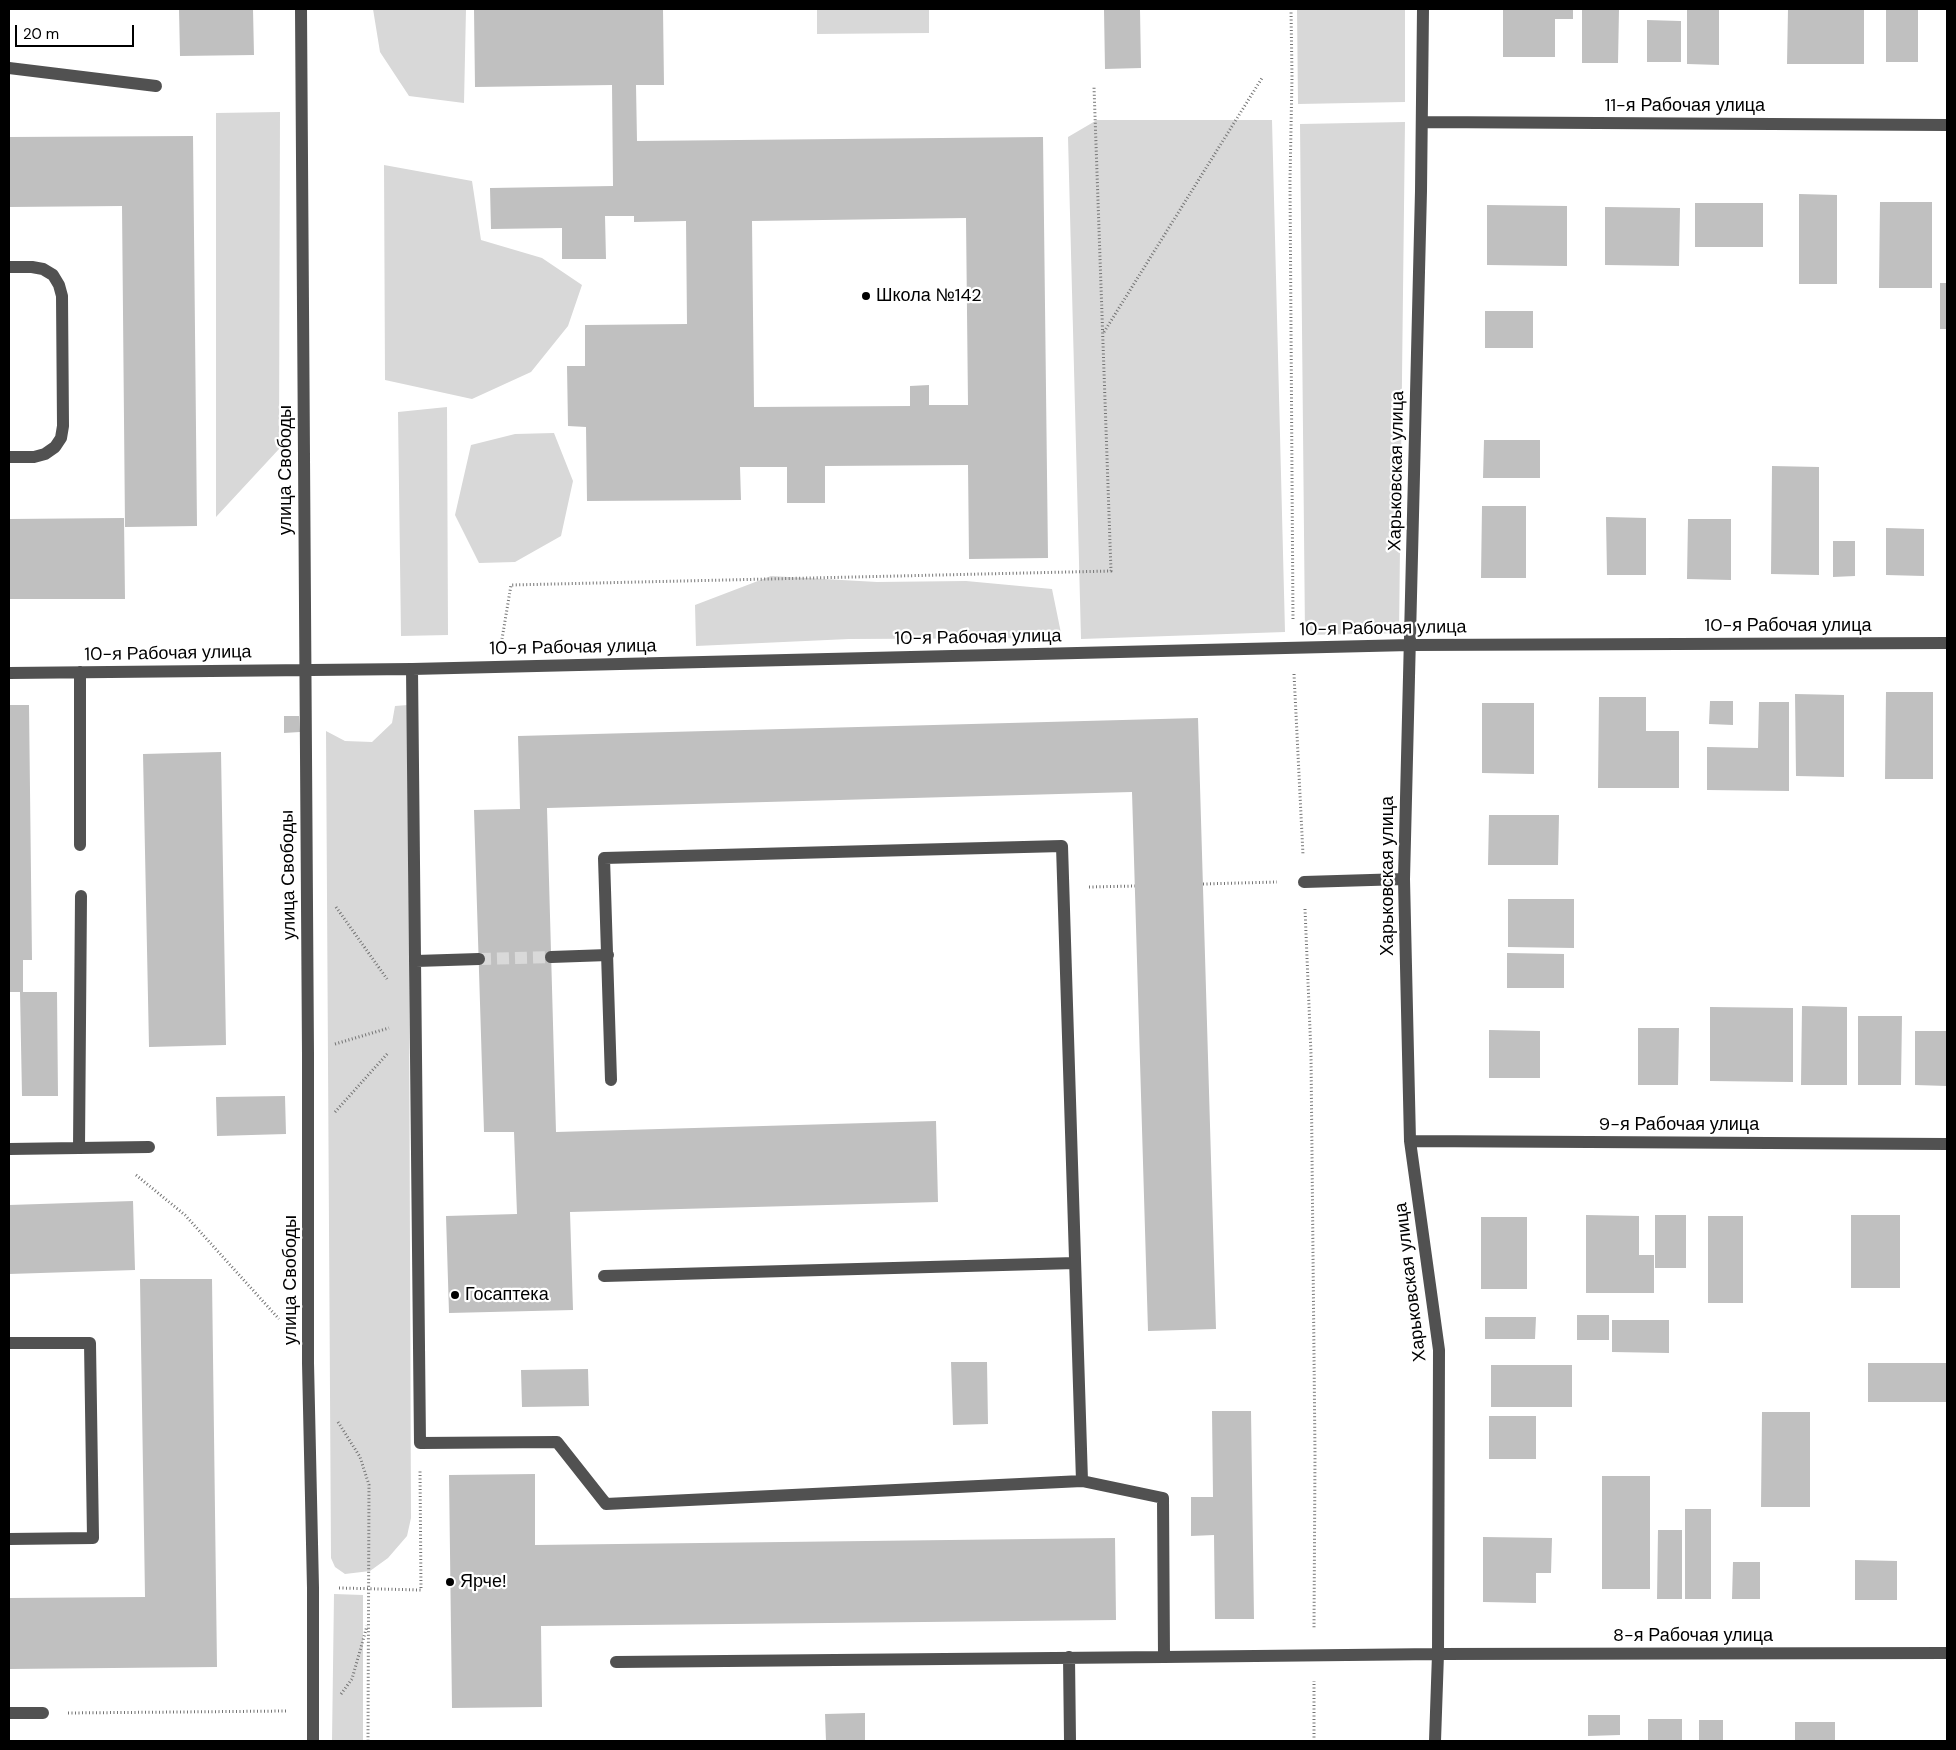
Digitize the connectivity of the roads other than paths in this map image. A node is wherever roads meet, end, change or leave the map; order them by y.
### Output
1 (301, 9) edge
2 (1423, 9) edge
3 (9, 68) edge
4 (156, 86) dead end
5 (1423, 122) junction
6 (1947, 125) edge
7 (9, 267) edge
8 (9, 457) edge
9 (1947, 643) edge
10 (1410, 645) junction
11 (412, 669) junction
12 (305, 670) junction
13 (80, 672) junction
14 (9, 673) edge
15 (80, 845) dead end
16 (1404, 879) junction
17 (1304, 882) road end
18 (81, 896) dead end
19 (608, 955) junction
20 (551, 957) tunnel mouth
21 (479, 959) tunnel mouth
22 (416, 961) junction
23 (611, 1080) dead end
24 (1410, 1141) junction
25 (1947, 1144) edge
26 (149, 1147) dead end
27 (79, 1148) junction
28 (9, 1149) edge
29 (1075, 1263) junction
30 (604, 1276) dead end
31 (9, 1343) edge
32 (1082, 1481) junction
33 (9, 1539) edge
34 (1947, 1653) edge
35 (1438, 1654) junction
36 (1069, 1657) junction
37 (1164, 1657) junction
38 (616, 1662) dead end
39 (42, 1713) road end
40 (9, 1714) edge
41 (313, 1741) edge
42 (1070, 1741) edge
43 (1435, 1741) edge

1 - 12 street, улица Свободы
2 - 5 street, Харьковская улица
3 - 4 street
5 - 6 street, 11-я Рабочая улица
5 - 10 street, Харьковская улица
7 - 8 street
9 - 10 street, 10-я Рабочая улица
10 - 11 street, 10-я Рабочая улица
10 - 16 street, Харьковская улица
11 - 12 street, 10-я Рабочая улица
11 - 22 street
12 - 13 street, 10-я Рабочая улица
12 - 41 street, улица Свободы
13 - 14 street, 10-я Рабочая улица
13 - 15 street
16 - 17 street
16 - 24 street, Харьковская улица
18 - 27 street
19 - 20 street
19 - 23 street
19 - 29 street
21 - 22 street
22 - 32 street
24 - 25 street, 9-я Рабочая улица
24 - 35 street, Харьковская улица
26 - 27 street
27 - 28 street
29 - 30 street
29 - 32 street
31 - 33 street
32 - 37 street
34 - 35 street, 8-я Рабочая улица
35 - 37 street, 8-я Рабочая улица
35 - 43 street, Харьковская улица
36 - 37 street, 8-я Рабочая улица
36 - 38 street, 8-я Рабочая улица
36 - 42 street
39 - 40 street

